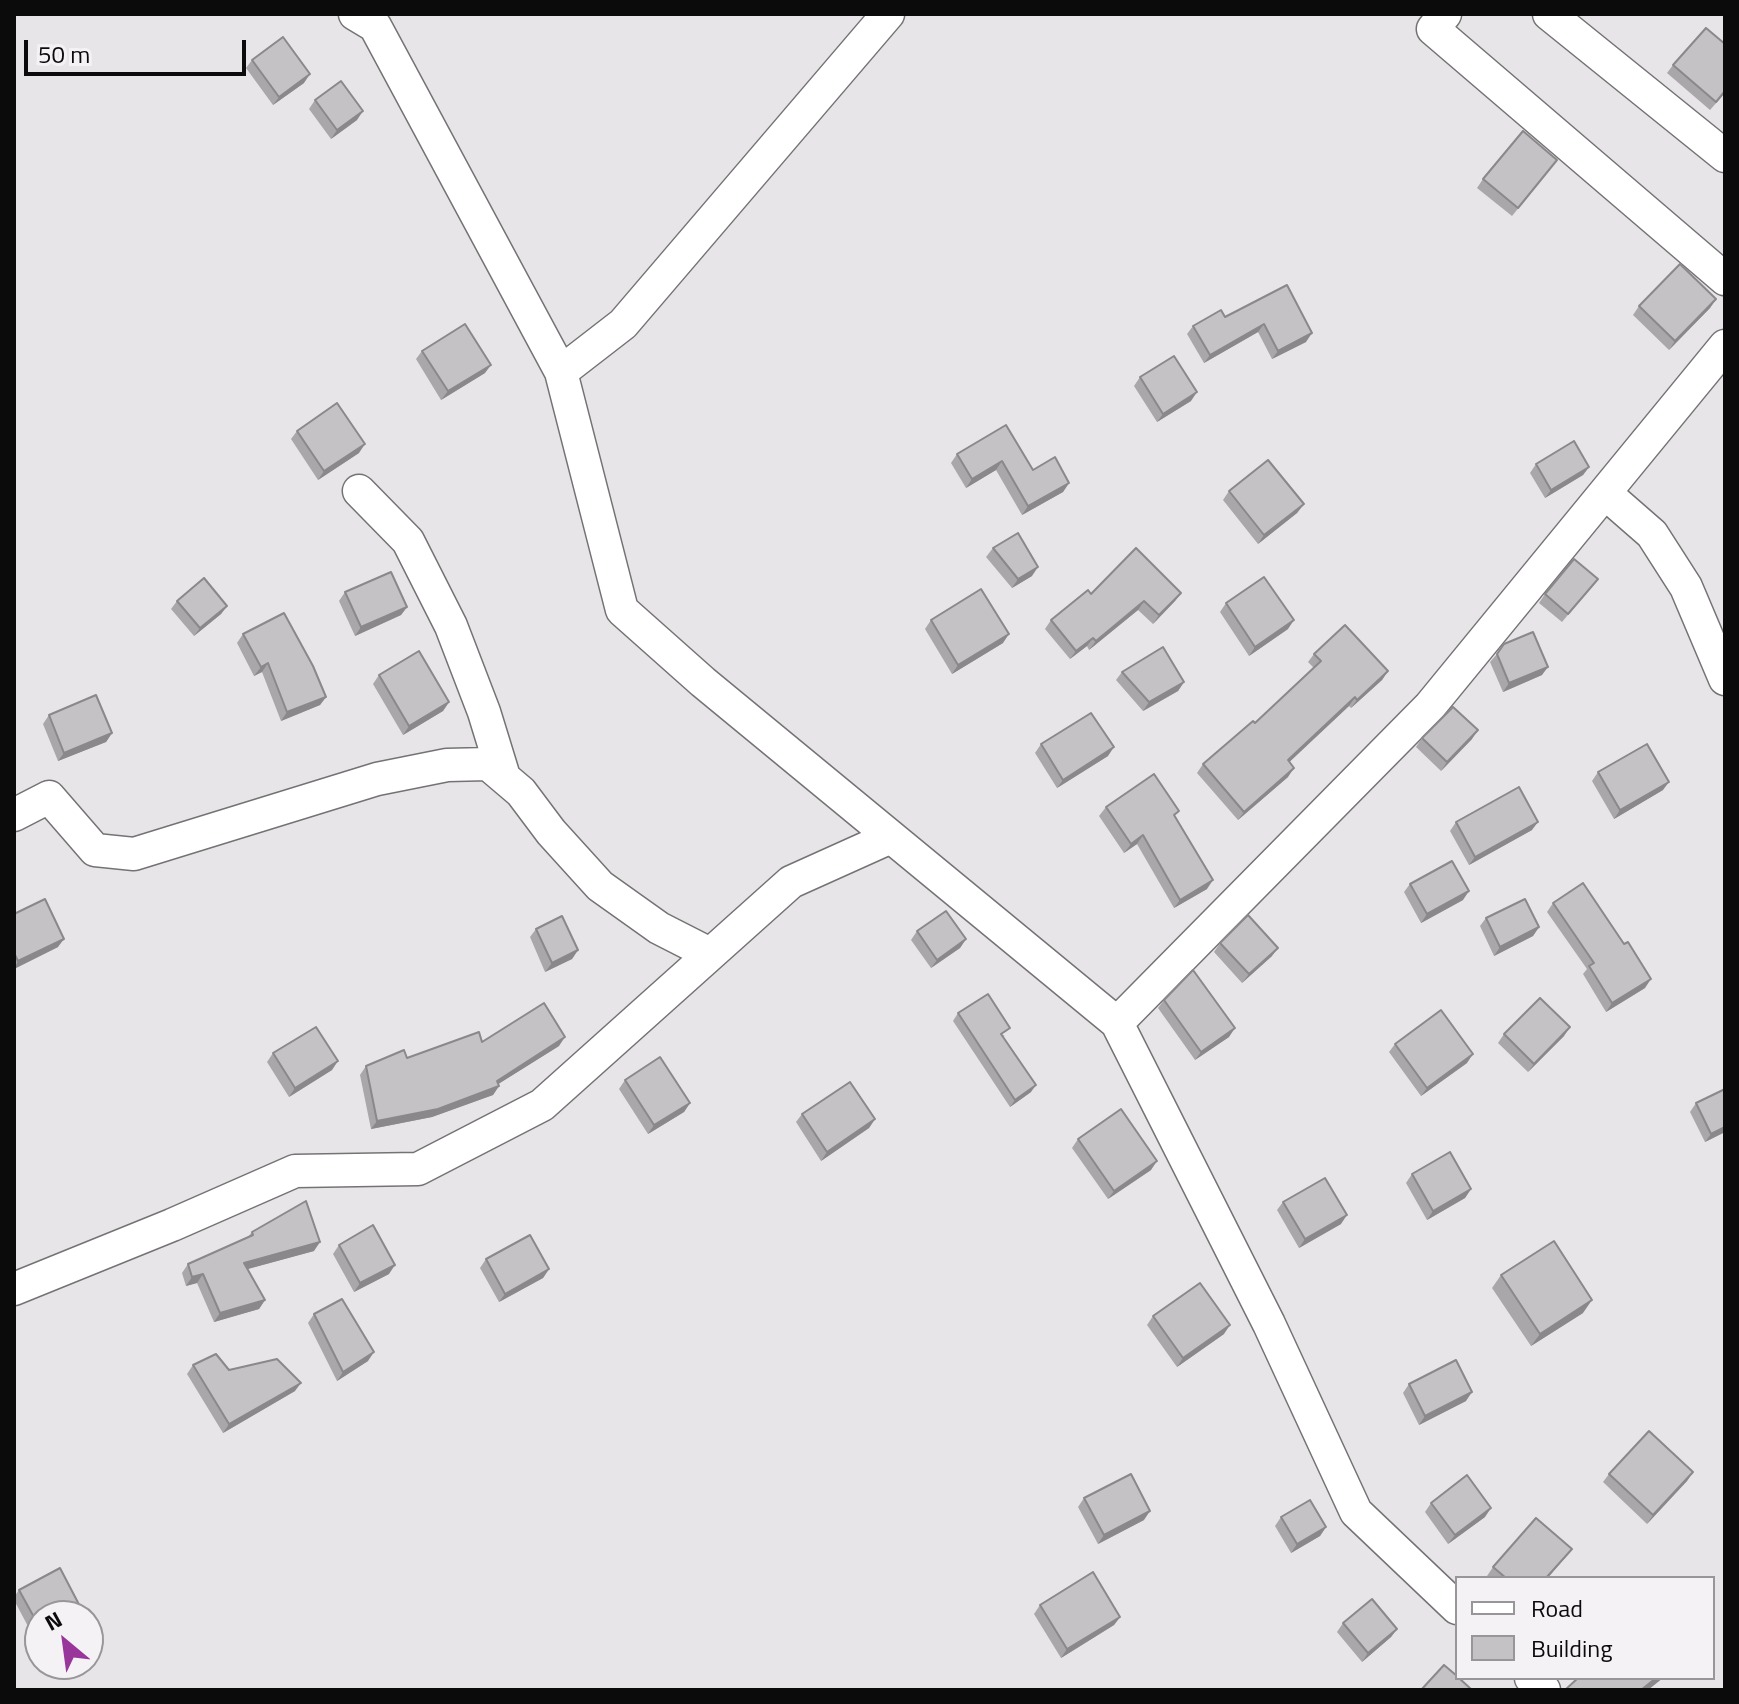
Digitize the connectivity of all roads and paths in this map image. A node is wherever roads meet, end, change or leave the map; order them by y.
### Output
1 (355, 14) edge
2 (888, 14) edge
3 (1445, 14) edge
4 (1549, 14) edge
5 (1725, 156) edge
6 (1725, 279) edge
7 (1725, 346) edge
8 (561, 372) junction
9 (359, 491) dead end
10 (1605, 493) junction
11 (1725, 679) edge
12 (504, 777) junction
13 (14, 815) edge
14 (891, 837) junction
15 (710, 954) junction
16 (1117, 1023) junction
17 (14, 1289) edge
18 (1455, 1606) edge

1 - 8 street
2 - 8 street
3 - 6 street
4 - 5 street
7 - 10 street
8 - 14 street
9 - 12 street
10 - 11 street
10 - 16 street
12 - 13 street
12 - 15 street
14 - 15 street
14 - 16 street
15 - 17 street
16 - 18 street

